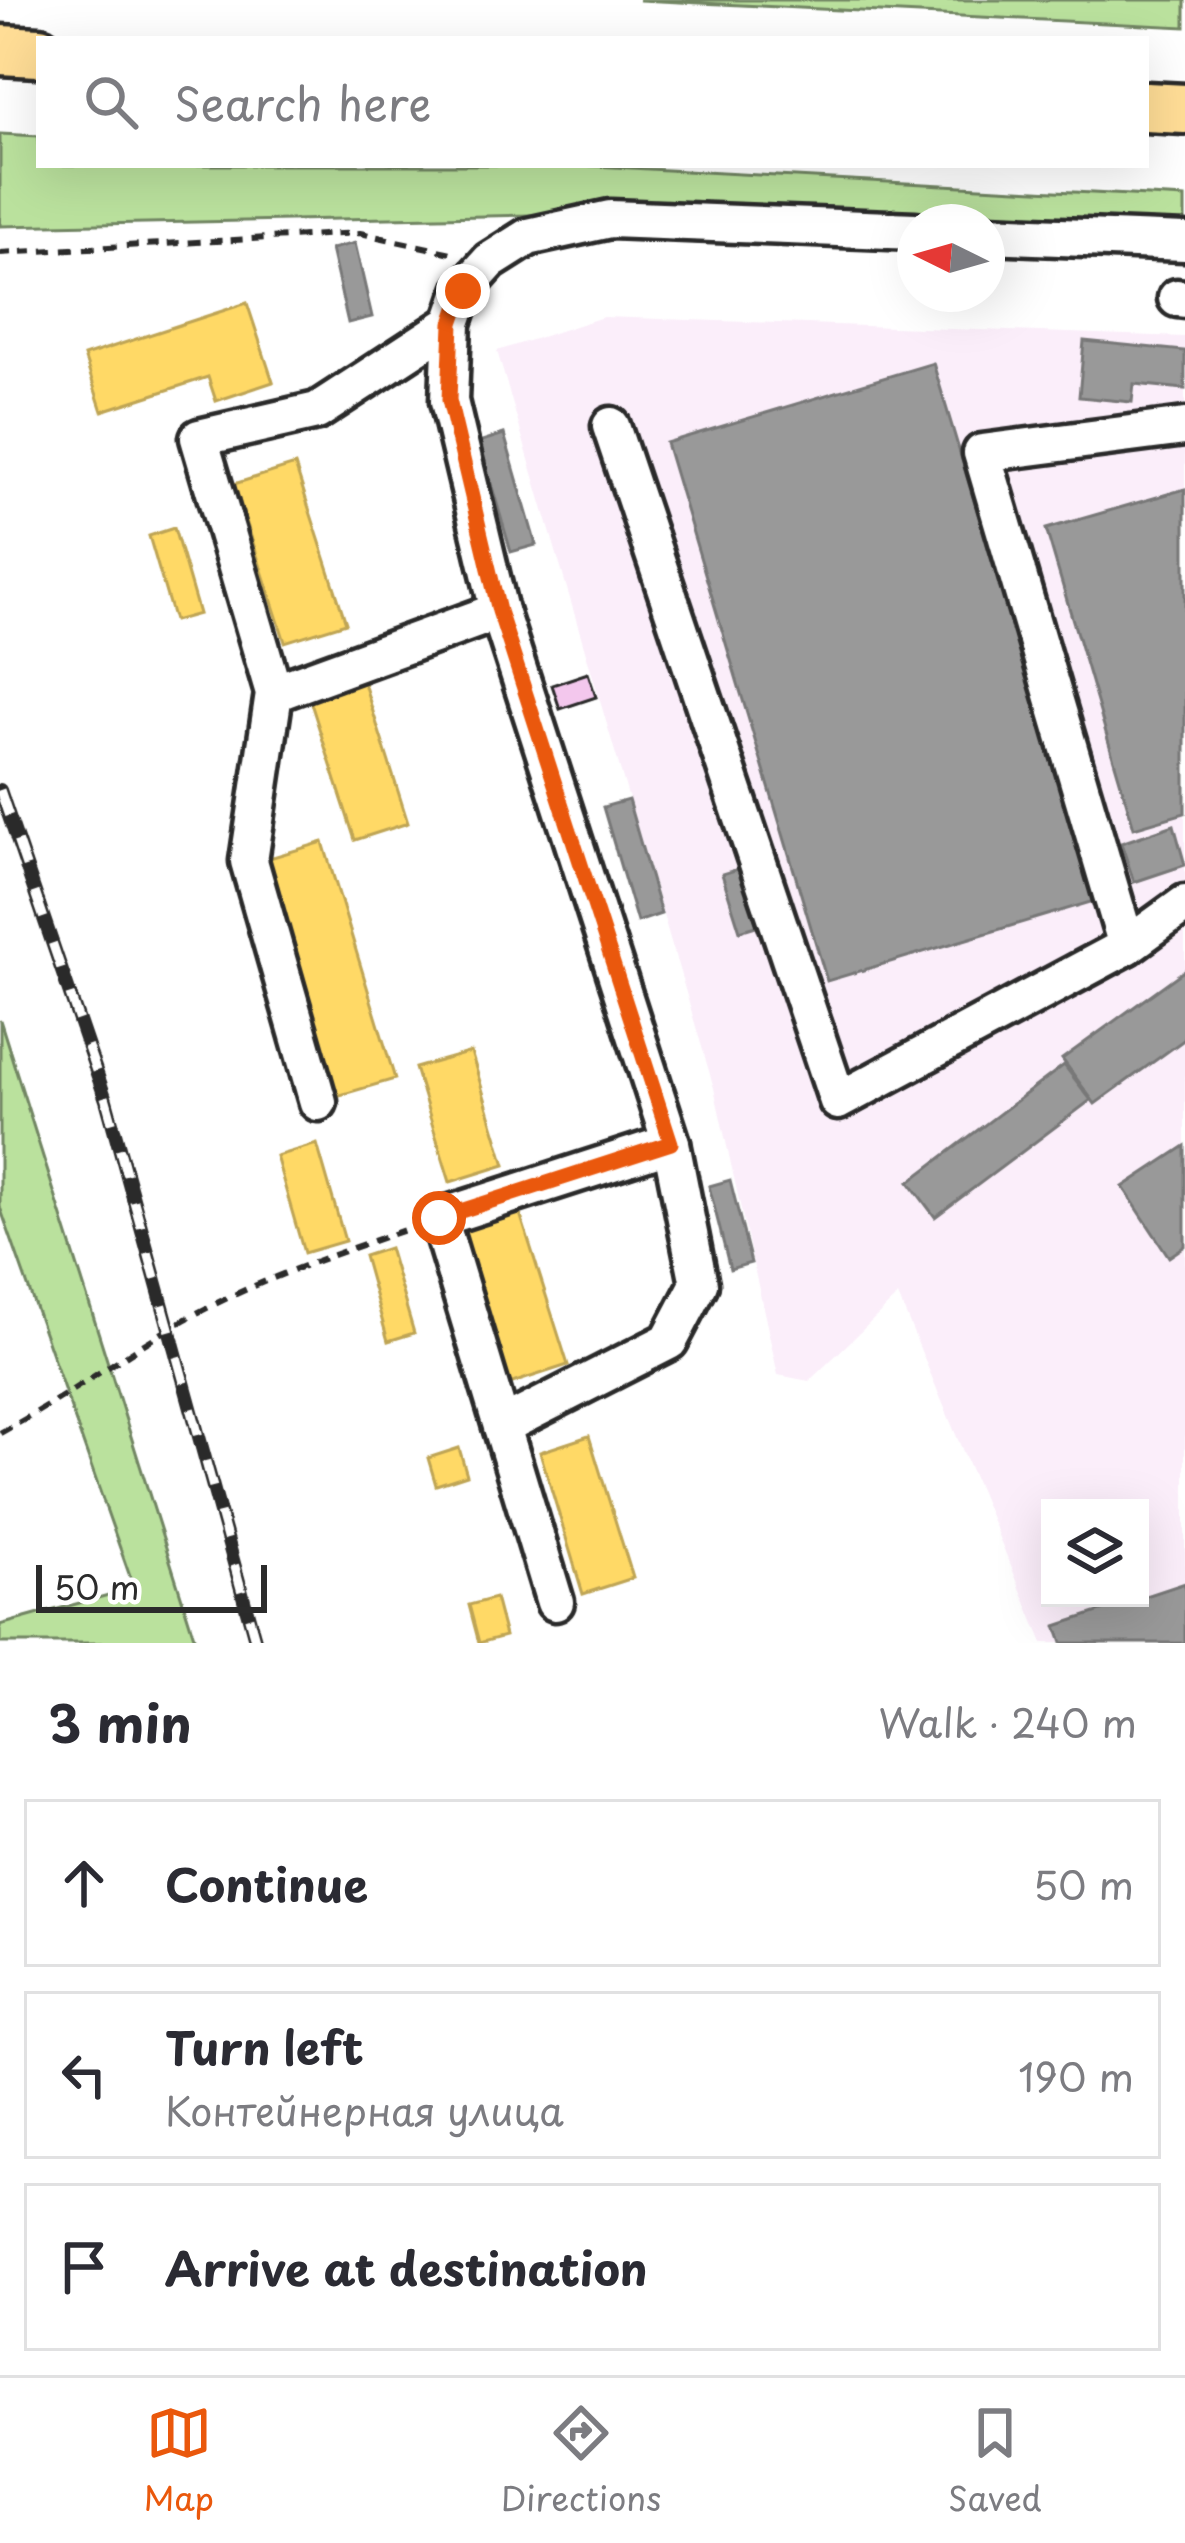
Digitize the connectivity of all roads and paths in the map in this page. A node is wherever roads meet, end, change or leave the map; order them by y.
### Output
1 (0, 50) edge
2 (36, 52) edge
3 (1149, 107) edge
4 (1185, 109) edge
5 (897, 230) edge
6 (1005, 235) edge
7 (1185, 242) edge
8 (0, 253) edge
9 (490, 261) junction
10 (452, 323) junction
11 (611, 426) dead end
12 (1185, 427) edge
13 (499, 611) junction
14 (274, 693) junction
15 (1185, 904) edge
16 (1127, 946) junction
17 (318, 1102) dead end
18 (671, 1143) junction
19 (439, 1218) junction
20 (502, 1426) junction
21 (0, 1433) edge
22 (555, 1602) dead end

1 - 2 main road
3 - 4 main road
5 - 9 street
6 - 7 street
8 - 9 path
9 - 10 street
10 - 13 street
10 - 14 street
11 - 16 street
12 - 16 street
13 - 14 street
13 - 18 street
14 - 17 street
15 - 16 street
18 - 19 street
18 - 20 street
19 - 20 street
19 - 21 path
20 - 22 street

